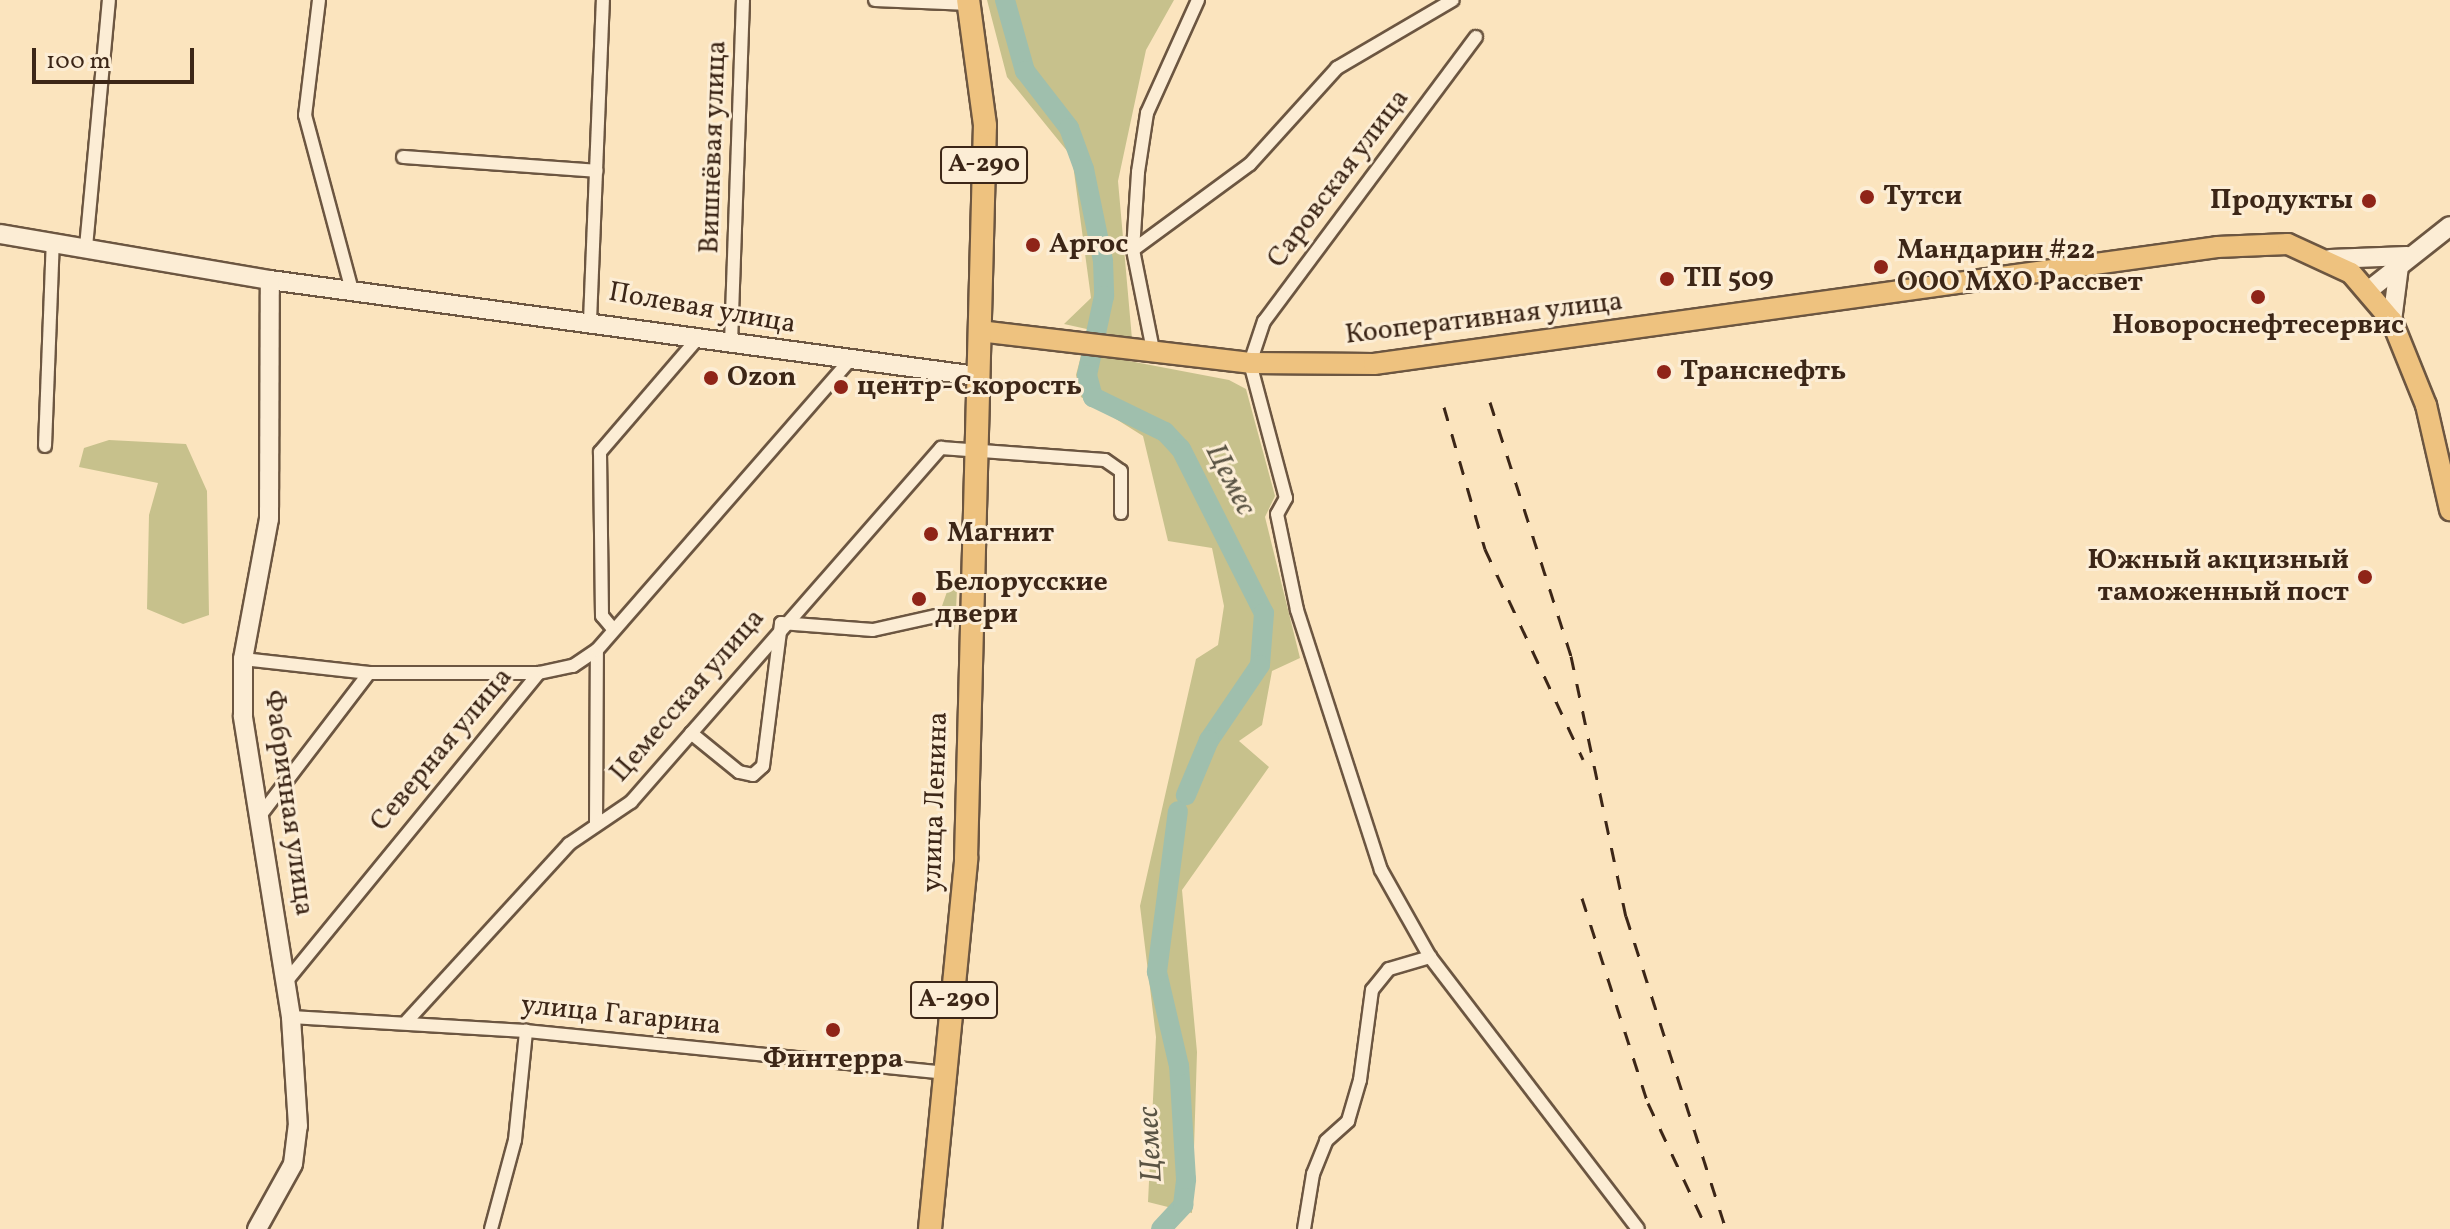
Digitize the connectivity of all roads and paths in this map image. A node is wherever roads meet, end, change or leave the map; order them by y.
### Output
1 (109, 0) edge
2 (319, 0) edge
3 (603, 0) edge
4 (743, 0) edge
5 (875, 0) edge
6 (1198, 0) edge
7 (1453, 0) edge
8 (968, 2) edge
9 (1476, 37) dead end
10 (403, 157) dead end
11 (596, 171) junction
12 (2450, 226) edge
13 (0, 234) edge
14 (53, 241) junction
15 (86, 247) junction
16 (1133, 250) junction
17 (2330, 259) junction
18 (2406, 260) junction
19 (270, 280) junction
20 (352, 290) junction
21 (2369, 290) junction
22 (590, 321) junction
23 (2392, 321) junction
24 (979, 331) junction
25 (698, 338) junction
26 (731, 343) junction
27 (1153, 350) junction
28 (1251, 360) junction
29 (848, 362) junction
30 (976, 376) junction
31 (45, 446) dead end
32 (971, 450) junction
33 (2444, 453) edge
34 (2450, 510) edge
35 (1121, 513) dead end
36 (936, 616) dead end
37 (781, 623) junction
38 (613, 629) junction
39 (597, 650) junction
40 (243, 659) junction
41 (369, 673) junction
42 (539, 673) junction
43 (691, 733) junction
44 (259, 817) junction
45 (596, 825) junction
46 (1430, 957) junction
47 (285, 983) junction
48 (291, 1017) junction
49 (407, 1021) junction
50 (526, 1031) junction
51 (946, 1073) junction
52 (257, 1229) edge
53 (491, 1229) edge
54 (930, 1229) edge
55 (1304, 1229) edge
56 (1638, 1229) edge

1 - 15 street
2 - 20 street
3 - 11 street, Полевая улица
4 - 26 street, Вишнёвая улица
5 - 8 street
6 - 16 street
7 - 16 street
8 - 24 highway, А-290
9 - 28 street, Саровская улица
10 - 11 street
11 - 22 street, Полевая улица
12 - 18 street
13 - 14 street
14 - 15 street
14 - 31 street
15 - 19 street
16 - 27 street
17 - 18 street
17 - 21 main road, Кооперативная улица
17 - 28 main road, Кооперативная улица
18 - 21 street
18 - 23 street
19 - 20 street
19 - 40 street, Фабричная улица
20 - 22 street
21 - 23 main road, Кооперативная улица
22 - 25 street, Полевая улица
23 - 33 main road, Кооперативная улица
24 - 27 main road, Кооперативная улица
24 - 30 highway, улица Ленина
25 - 26 street, Полевая улица
25 - 38 street
26 - 29 street, Полевая улица
27 - 28 main road, Кооперативная улица
28 - 46 street
29 - 30 street, Полевая улица
29 - 38 street, Северная улица
30 - 32 highway, улица Ленина / А-290
32 - 35 street
32 - 37 street, Цемесская улица
32 - 51 highway, улица Ленина / А-290
33 - 34 main road, Кооперативная улица
36 - 37 street
37 - 43 street, Цемесская улица
37 - 43 street
38 - 39 street, Северная улица
39 - 42 street, Северная улица
39 - 45 street
40 - 41 street
40 - 44 street, Фабричная улица
41 - 42 street
41 - 44 street
42 - 47 street, Северная улица
43 - 45 street, Цемесская улица
44 - 47 street, Фабричная улица
45 - 49 street, Цемесская улица
46 - 55 street
46 - 56 street
47 - 48 street, Фабричная улица
48 - 49 street, улица Гагарина
48 - 52 street, Фабричная улица
49 - 50 street, улица Гагарина
50 - 51 street, улица Гагарина
50 - 53 street
51 - 54 highway, улица Ленина / А-290

